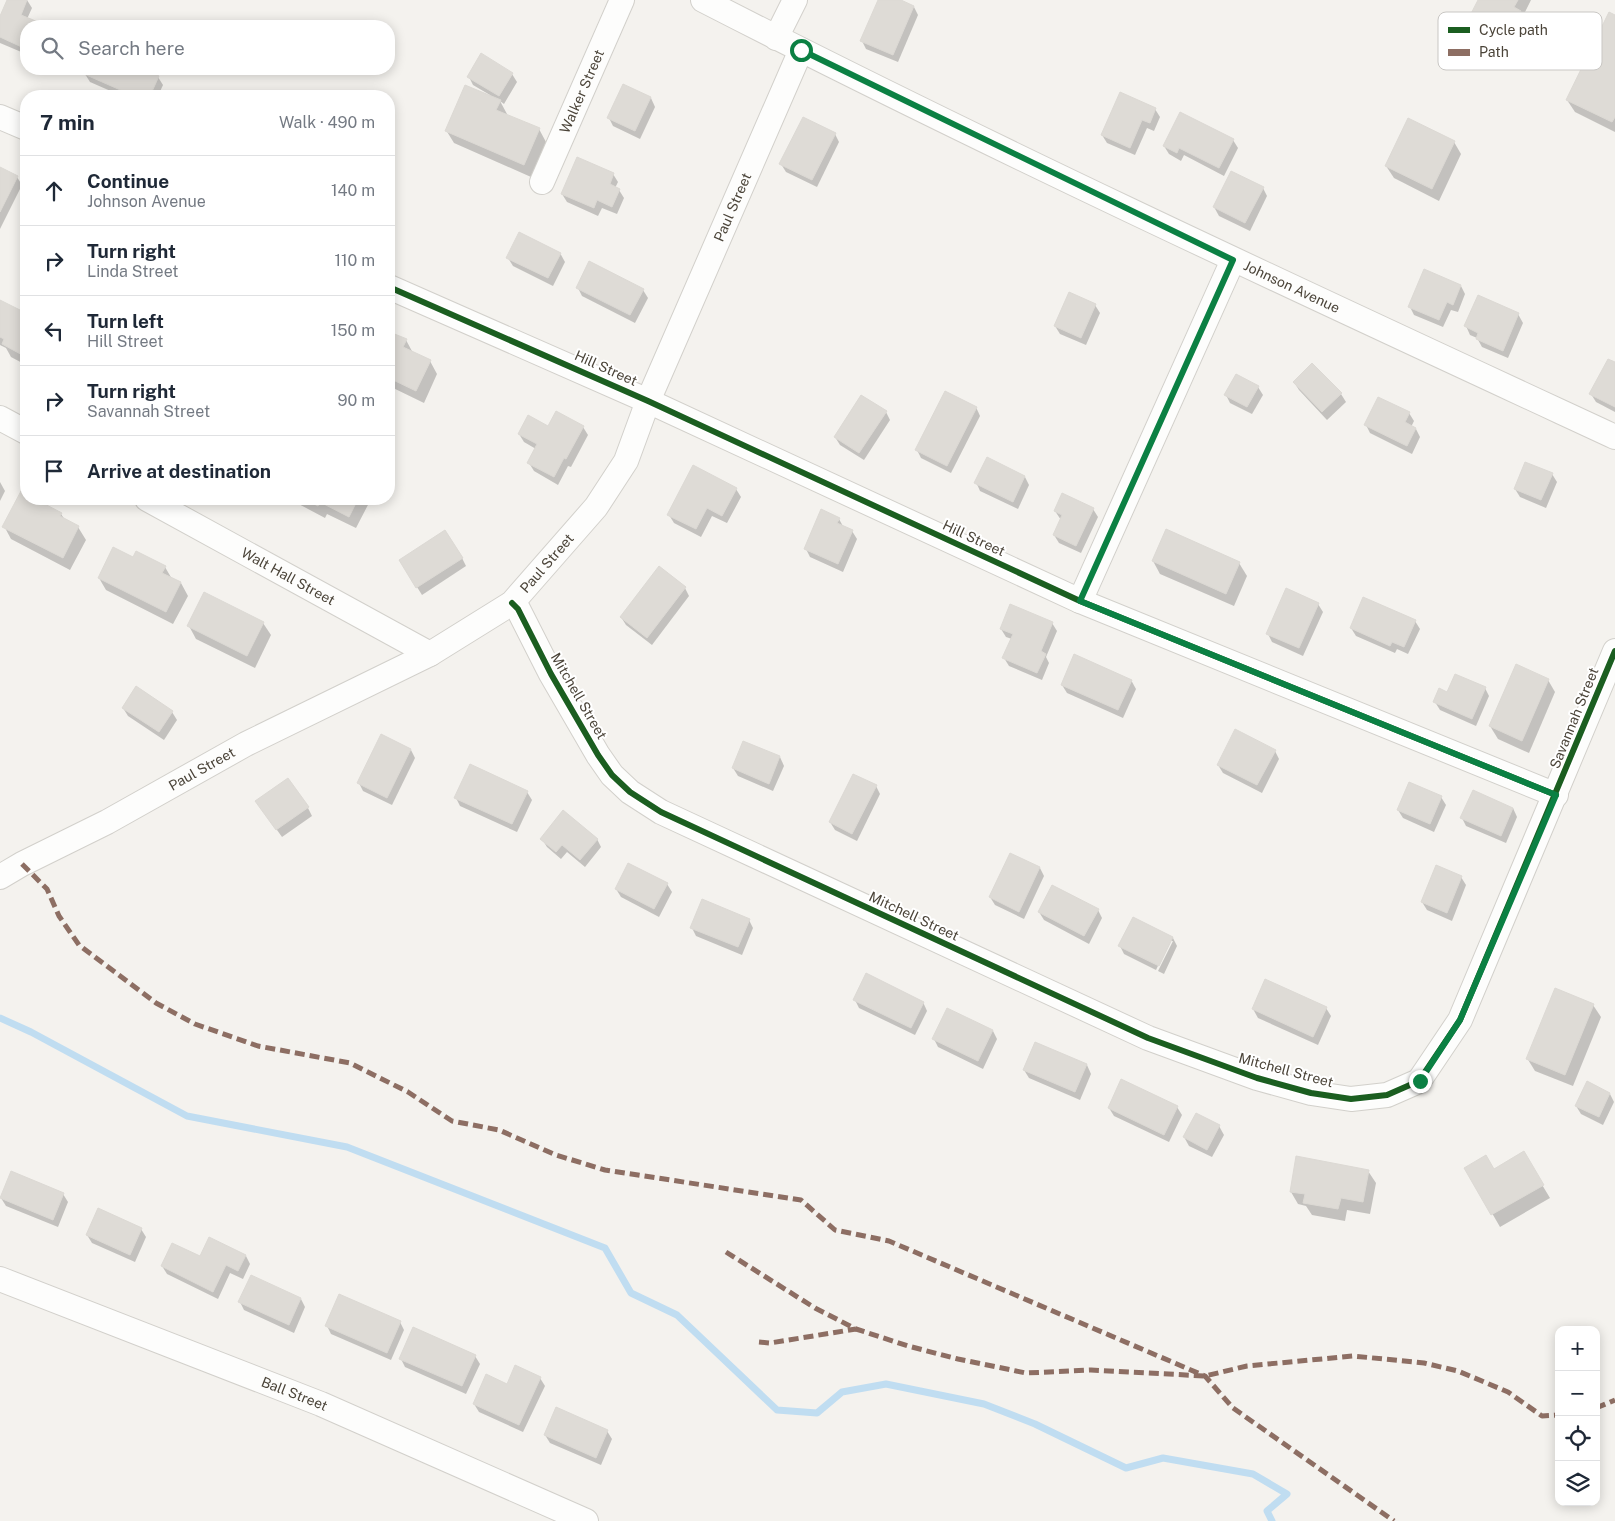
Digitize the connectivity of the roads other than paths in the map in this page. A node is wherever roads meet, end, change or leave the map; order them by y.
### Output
1 (622, 0) edge
2 (703, 0) edge
3 (795, 0) edge
4 (776, 38) junction
5 (801, 50) junction
6 (0, 117) edge
7 (20, 125) edge
8 (542, 182) dead end
9 (1233, 260) junction
10 (395, 290) edge
11 (648, 400) junction
12 (0, 418) edge
13 (20, 429) edge
14 (1615, 437) edge
15 (158, 505) edge
16 (1080, 601) junction
17 (512, 603) junction
18 (1615, 651) edge
19 (430, 654) junction
20 (1556, 795) junction
21 (0, 877) edge
22 (1407, 1086) joint
23 (0, 1279) edge
24 (586, 1521) edge

1 - 8 street, Walker Street
2 - 4 street, Johnson Avenue
3 - 4 street
4 - 5 street, Johnson Avenue
5 - 9 street, Johnson Avenue
5 - 11 street, Paul Street
6 - 7 street
9 - 14 street, Johnson Avenue
9 - 16 street
10 - 11 street, Hill Street
11 - 16 street, Hill Street
11 - 17 street, Paul Street
12 - 13 street
15 - 19 street, Walt Hall Street
16 - 20 street, Hill Street
17 - 19 street, Paul Street
17 - 22 street, Mitchell Street
18 - 20 street, Savannah Street
19 - 21 street, Paul Street
20 - 22 street, Savannah Street
23 - 24 street, Ball Street

